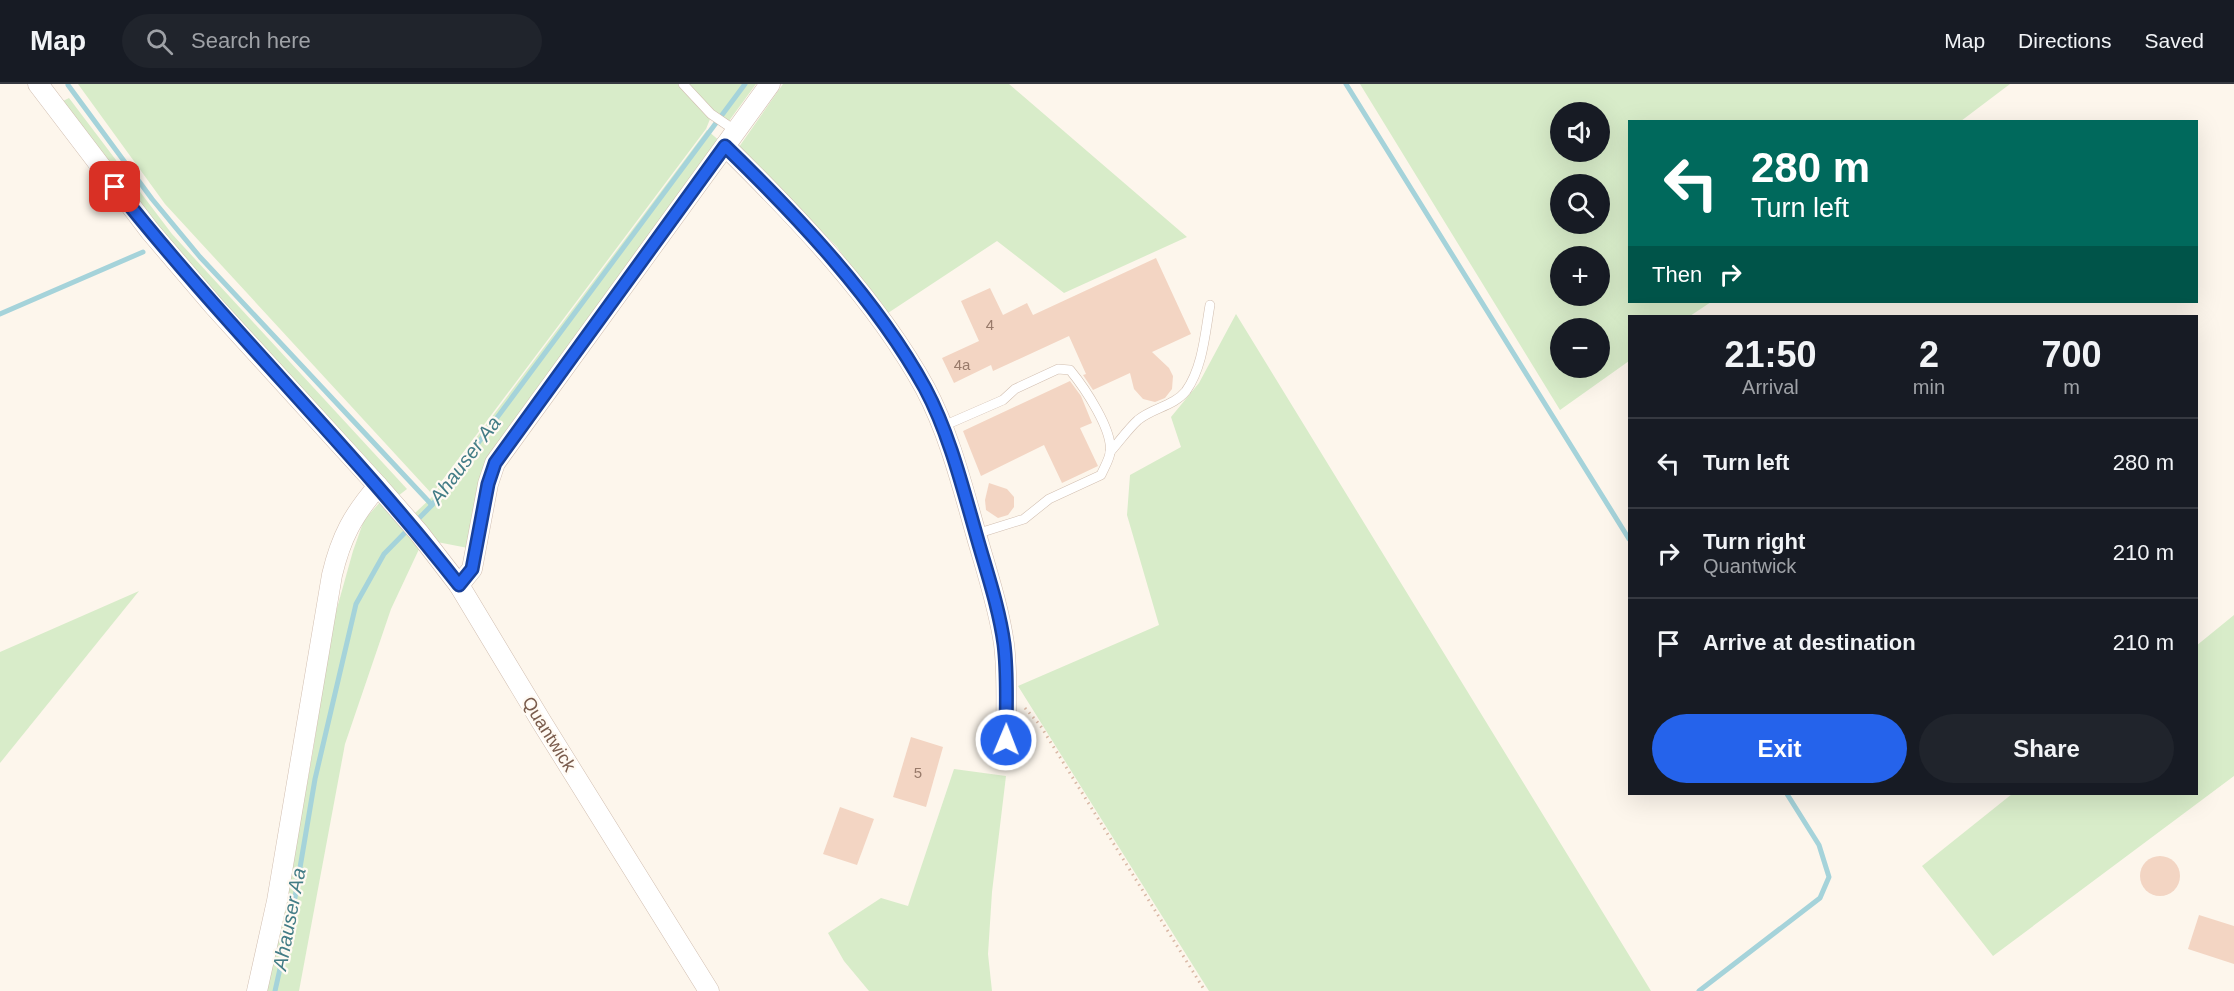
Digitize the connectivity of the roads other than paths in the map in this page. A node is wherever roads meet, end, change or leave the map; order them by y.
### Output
1 (38, 84) edge
2 (683, 84) edge
3 (770, 84) edge
4 (729, 135) junction
5 (1210, 305) dead end
6 (941, 427) junction
7 (1110, 452) junction
8 (378, 486) junction
9 (976, 534) junction
10 (459, 585) junction
11 (1006, 740) dead end
12 (257, 991) edge
13 (709, 991) edge

1 - 8 street, Quantwick
2 - 4 lane
3 - 4 street
4 - 6 street
4 - 10 street
5 - 7 lane
6 - 7 lane
6 - 9 street
7 - 9 lane
8 - 10 street, Quantwick
8 - 12 street
9 - 11 street
10 - 13 street, Quantwick

